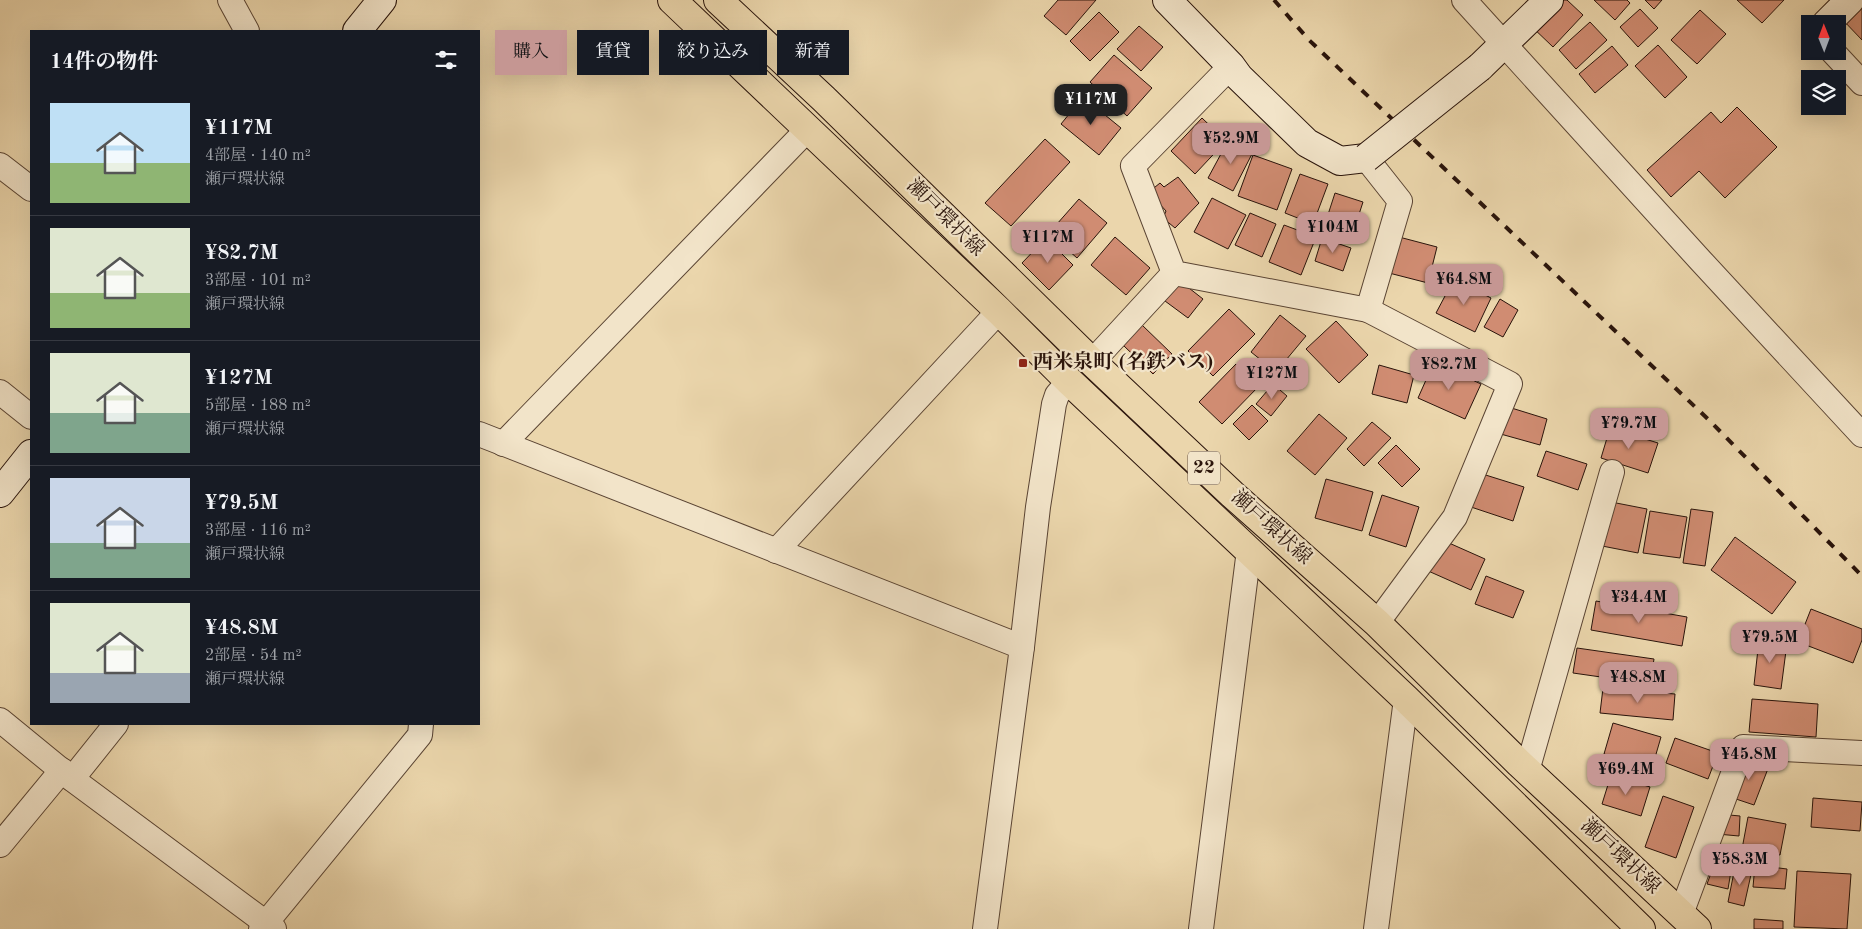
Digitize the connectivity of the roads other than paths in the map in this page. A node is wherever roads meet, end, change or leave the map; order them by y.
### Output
1 (230, 0) edge
2 (382, 0) edge
3 (672, 0) edge
4 (718, 0) edge
5 (1167, 0) edge
6 (1464, 0) edge
7 (1549, 0) edge
8 (1850, 0) edge
9 (1835, 15) edge
10 (246, 30) edge
11 (358, 30) edge
12 (1504, 45) junction
13 (1840, 60) edge
14 (1231, 66) junction
15 (1862, 83) edge
16 (808, 129) junction
17 (1366, 158) junction
18 (0, 165) edge
19 (30, 188) edge
20 (1174, 273) junction
21 (1368, 310) junction
22 (999, 311) junction
23 (1092, 362) junction
24 (1068, 381) junction
25 (0, 392) edge
26 (30, 416) edge
27 (480, 434) edge
28 (1862, 435) edge
29 (503, 444) junction
30 (30, 455) edge
31 (1612, 472) dead end
32 (0, 492) edge
33 (1249, 550) junction
34 (776, 551) junction
35 (1377, 623) junction
36 (1022, 647) junction
37 (1406, 699) junction
38 (0, 720) edge
39 (115, 725) edge
40 (421, 725) edge
41 (1862, 753) edge
42 (1527, 771) junction
43 (67, 774) junction
44 (0, 845) edge
45 (1689, 922) edge
46 (267, 927) edge
47 (985, 929) edge
48 (1201, 929) edge
49 (1376, 929) edge
50 (1641, 929) edge

1 - 10 street
2 - 11 street
3 - 16 main road, 瀬戸環状線 / 22
4 - 23 main road, 瀬戸環状線 / 22
5 - 14 street
6 - 12 street
7 - 12 street
8 - 9 street
12 - 17 street, bridge
12 - 28 street
13 - 15 street
14 - 17 street
14 - 20 street
16 - 22 main road, 瀬戸環状線 / 22
16 - 29 street
17 - 21 street
18 - 19 street
20 - 21 street
20 - 23 street
21 - 35 street
22 - 24 main road, 瀬戸環状線 / 22
22 - 34 street
23 - 35 main road, 瀬戸環状線 / 22
24 - 33 main road, 瀬戸環状線 / 22
24 - 36 street
25 - 26 street
27 - 29 street
29 - 34 street
30 - 32 street
31 - 42 street
33 - 37 main road, 瀬戸環状線 / 22
33 - 48 street
34 - 36 street
35 - 42 main road, 瀬戸環状線 / 22
36 - 47 street
37 - 49 street
37 - 50 main road, 瀬戸環状線 / 22
38 - 43 street
39 - 43 street
40 - 46 street
41 - 45 street
42 - 45 main road, 瀬戸環状線 / 22
43 - 44 street
43 - 46 street

